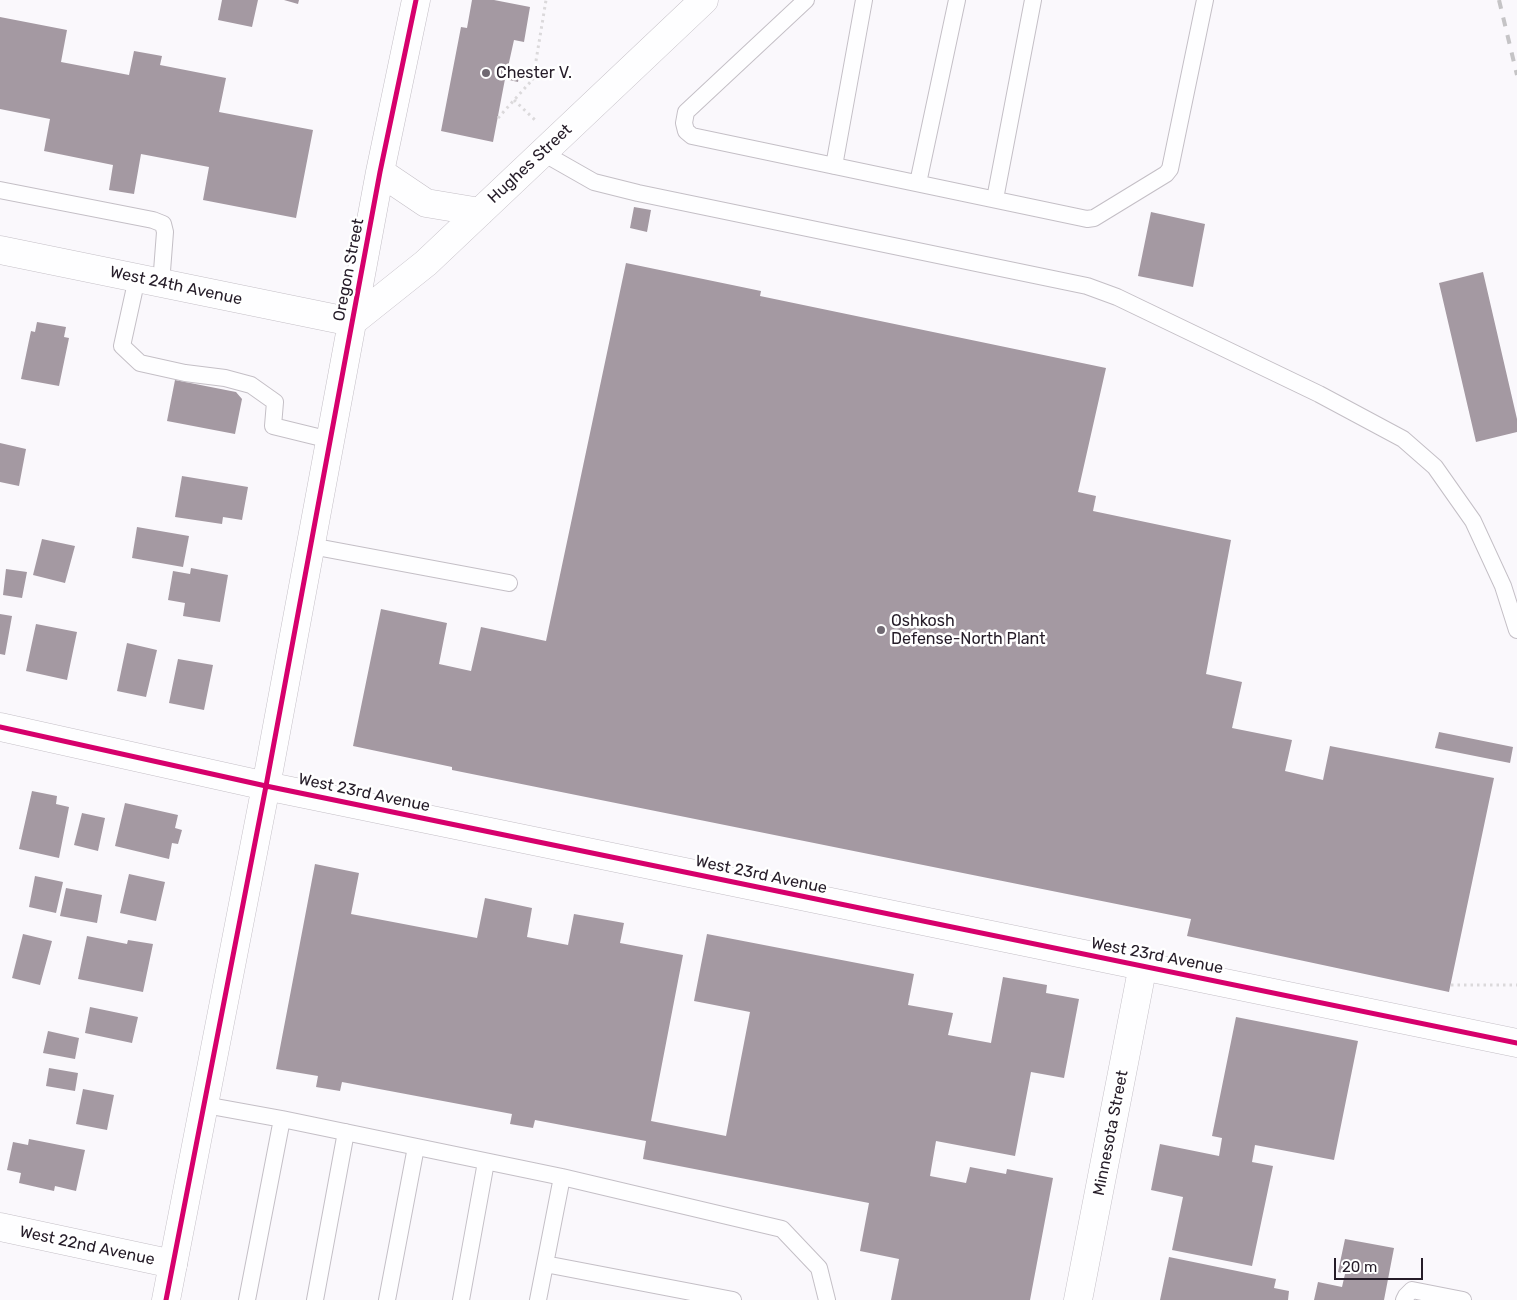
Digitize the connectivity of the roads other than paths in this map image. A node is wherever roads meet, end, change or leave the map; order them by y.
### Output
1 (416, 0) edge
2 (704, 0) edge
3 (806, 0) edge
4 (864, 0) edge
5 (957, 0) edge
6 (1032, 0) edge
7 (1204, 0) edge
8 (543, 153) junction
9 (834, 166) junction
10 (380, 172) junction
11 (918, 183) junction
12 (0, 190) edge
13 (995, 199) junction
14 (480, 212) junction
15 (0, 250) edge
16 (149, 281) junction
17 (352, 322) junction
18 (330, 440) junction
19 (311, 546) junction
20 (509, 583) dead end
21 (1517, 630) edge
22 (0, 727) edge
23 (266, 786) junction
24 (1143, 965) junction
25 (1517, 1043) edge
26 (205, 1106) junction
27 (282, 1120) junction
28 (346, 1132) junction
29 (416, 1147) junction
30 (486, 1162) junction
31 (562, 1177) junction
32 (0, 1227) edge
33 (173, 1264) junction
34 (545, 1264) junction
35 (166, 1300) edge
36 (247, 1300) edge
37 (315, 1300) edge
38 (387, 1300) edge
39 (460, 1300) edge
40 (538, 1300) edge
41 (733, 1300) edge
42 (827, 1300) edge
43 (1078, 1300) edge
44 (1404, 1300) edge
45 (1463, 1300) edge

1 - 10 street, Oregon Street
2 - 8 street, Hughes Street
3 - 9 lane
4 - 9 lane
5 - 11 lane
6 - 13 lane
7 - 13 lane
8 - 14 street, Hughes Street
8 - 21 lane
9 - 11 lane
10 - 14 street
10 - 17 street, Oregon Street
11 - 13 lane
12 - 16 lane
14 - 17 street, Hughes Street
15 - 16 street, West 24th Avenue
16 - 17 street, West 24th Avenue
16 - 18 lane
17 - 18 street, Oregon Street
18 - 19 street, Oregon Street
19 - 20 lane
19 - 23 street, Oregon Street
22 - 23 street, West 23rd Avenue
23 - 24 street, West 23rd Avenue
23 - 26 street, Oregon Street
24 - 25 street, West 23rd Avenue
24 - 43 street, Minnesota Street
26 - 27 lane
26 - 33 street, Oregon Street
27 - 28 lane
27 - 36 lane
28 - 29 lane
28 - 37 lane
29 - 30 lane
29 - 38 lane
30 - 31 lane
30 - 39 lane
31 - 34 lane
31 - 42 lane
32 - 33 street, West 22nd Avenue
33 - 35 street, Oregon Street
34 - 40 lane
34 - 41 lane
44 - 45 lane

